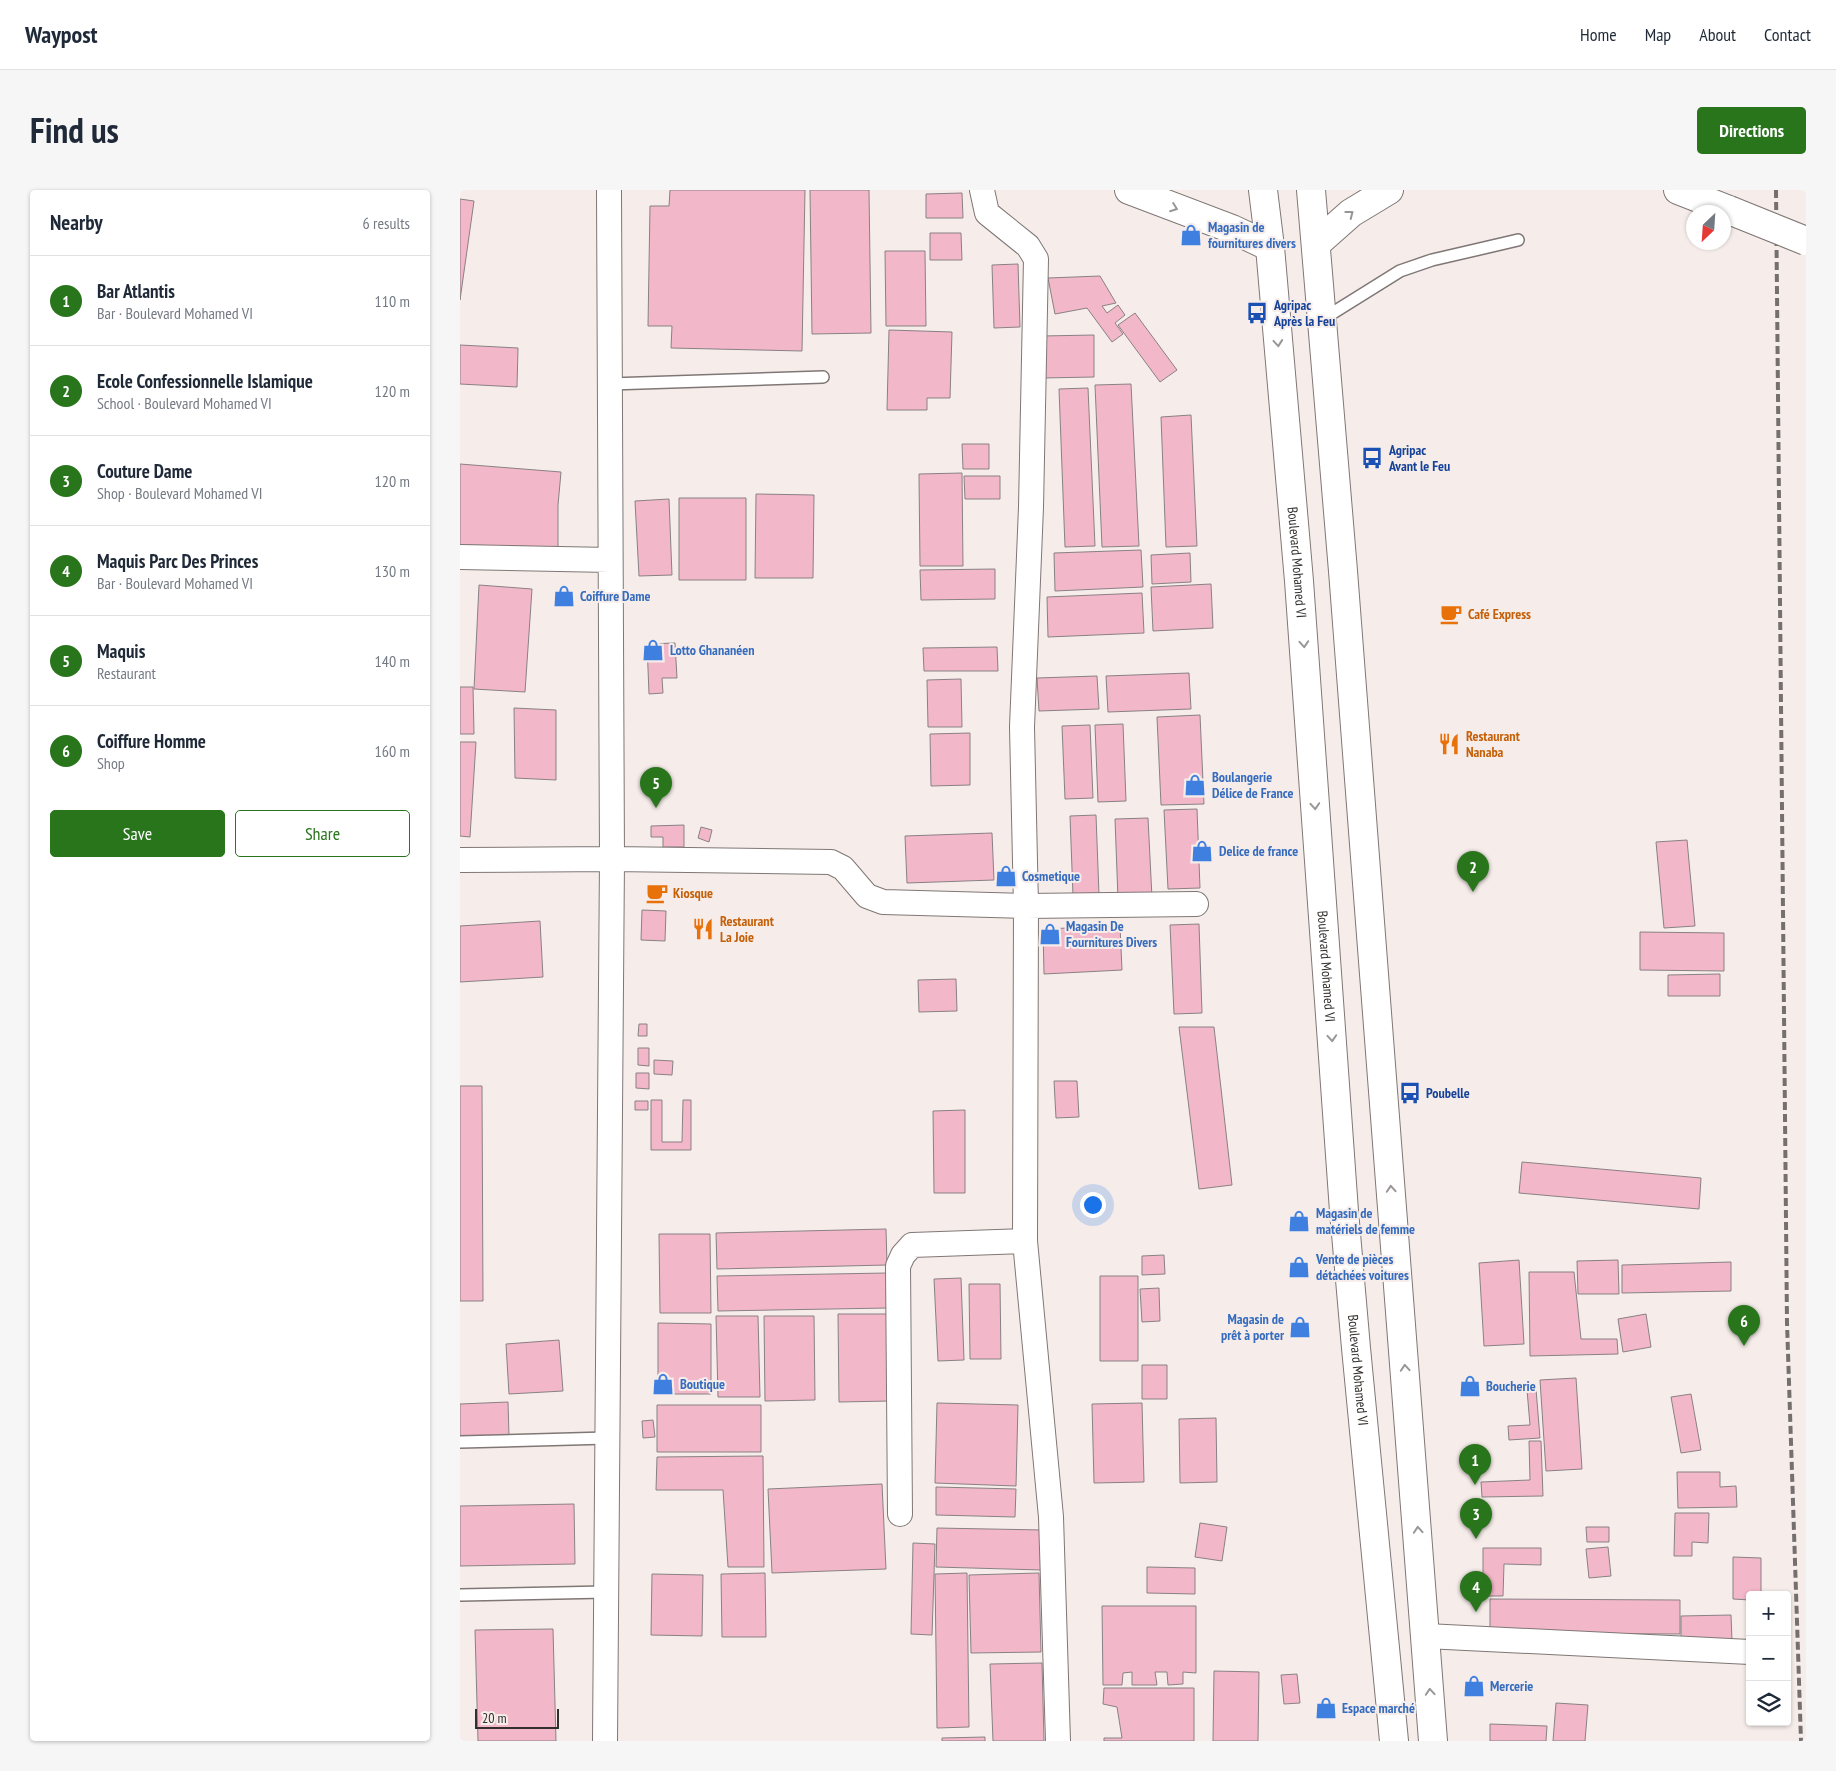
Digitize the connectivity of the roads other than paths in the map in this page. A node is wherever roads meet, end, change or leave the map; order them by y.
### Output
1 (609, 190) edge
2 (982, 190) edge
3 (1129, 190) edge
4 (1262, 190) edge
5 (1311, 190) edge
6 (1388, 190) edge
7 (1678, 190) edge
8 (1518, 240) dead end
9 (1806, 240) edge
10 (1316, 244) junction
11 (1270, 247) junction
12 (1323, 319) junction
13 (823, 377) dead end
14 (610, 384) junction
15 (460, 558) edge
16 (610, 560) junction
17 (612, 859) junction
18 (460, 860) edge
19 (1196, 904) dead end
20 (1026, 906) junction
21 (1025, 1241) junction
22 (607, 1438) junction
23 (460, 1442) edge
24 (900, 1514) dead end
25 (606, 1592) junction
26 (460, 1595) edge
27 (1426, 1636) junction
28 (1746, 1652) edge
29 (605, 1741) edge
30 (1058, 1741) edge
31 (1394, 1741) edge
32 (1433, 1741) edge

1 - 14 street
2 - 20 street
3 -> 11 main road
4 - 11 main road, Boulevard Mohamed VI
5 - 10 main road
10 -> 6 main road
7 - 9 main road, bridge
8 - 12 lane
10 - 12 main road
11 -> 31 main road, Boulevard Mohamed VI
27 -> 12 main road
13 - 14 lane
14 - 16 street
15 - 16 street
16 - 17 street
17 - 18 street
17 - 20 street
17 - 22 street
19 - 20 street
20 - 21 street
21 - 24 street
21 - 30 street
22 - 23 lane
22 - 25 street
25 - 26 lane
25 - 29 street
27 - 28 street
32 -> 27 main road

